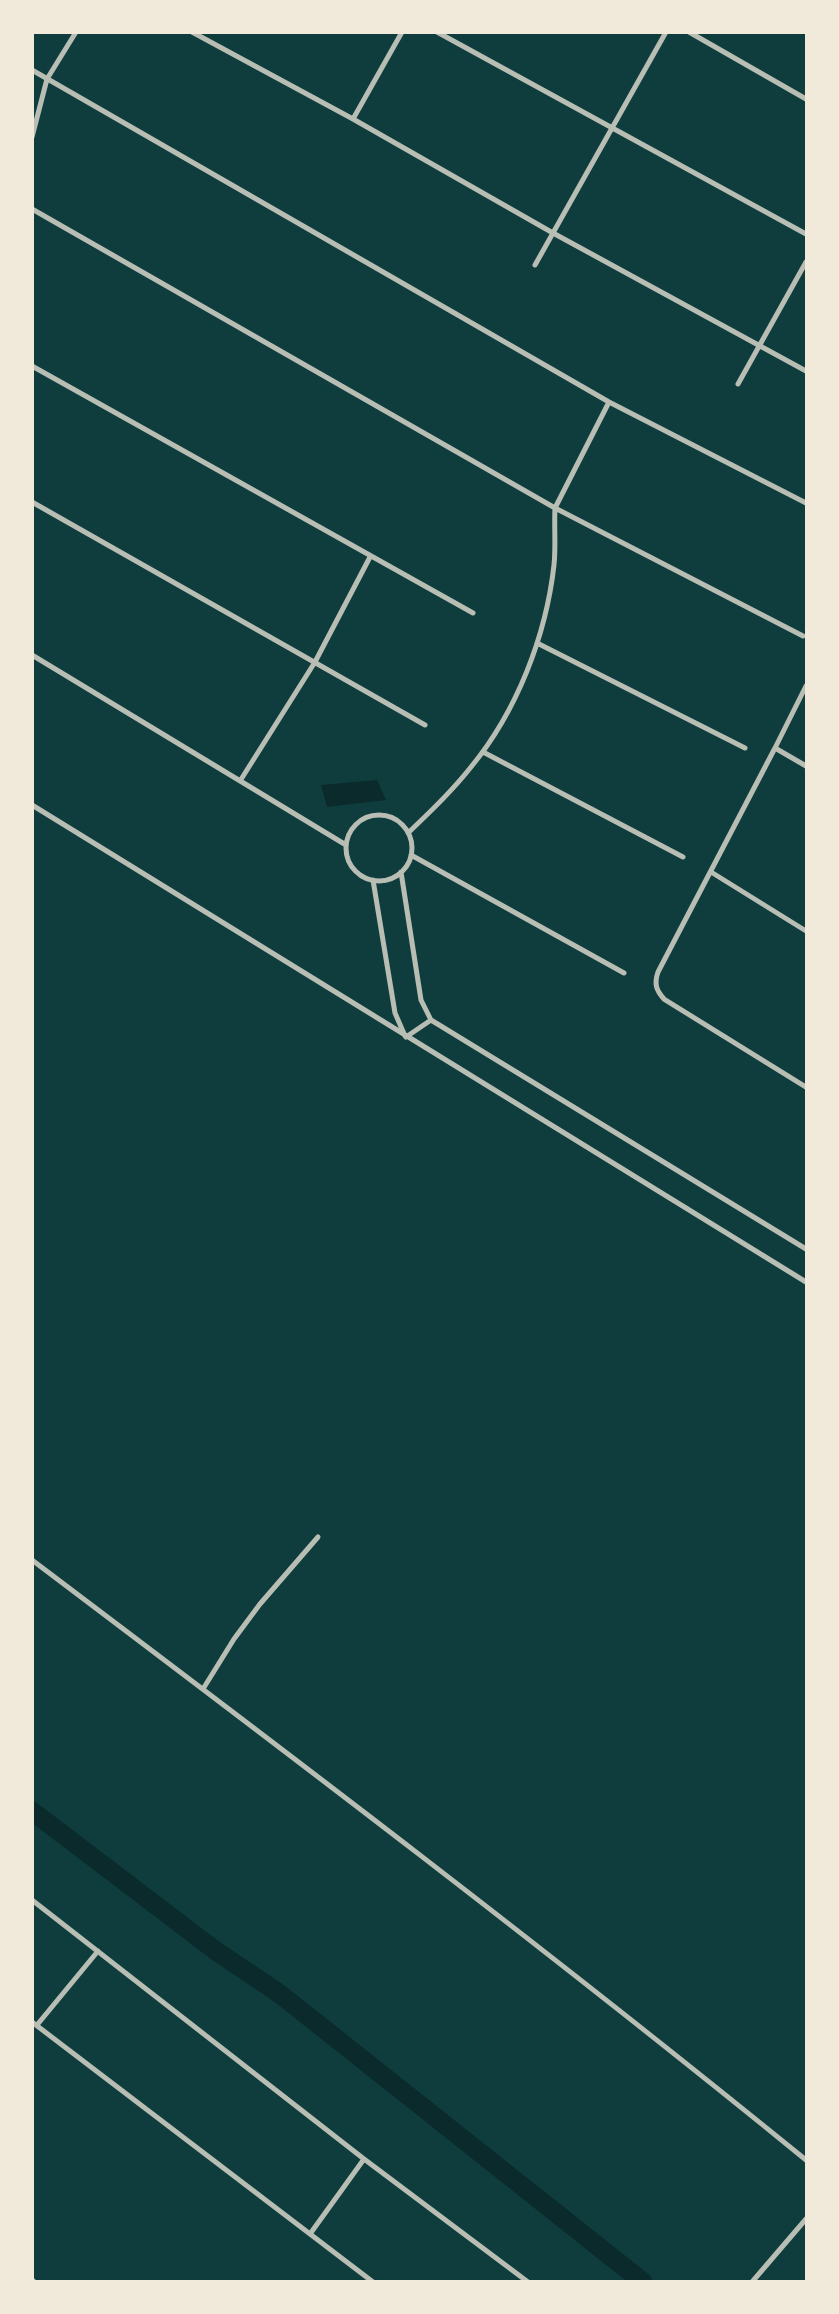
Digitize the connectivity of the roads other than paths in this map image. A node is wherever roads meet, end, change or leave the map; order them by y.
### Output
1 (76, 32) edge
2 (192, 32) edge
3 (402, 32) edge
4 (437, 32) edge
5 (666, 32) edge
6 (689, 32) edge
7 (32, 70) edge
8 (47, 79) junction
9 (806, 99) edge
10 (353, 119) junction
11 (612, 129) junction
12 (32, 137) edge
13 (32, 210) edge
14 (554, 233) junction
15 (806, 234) edge
16 (806, 262) edge
17 (535, 265) dead end
18 (759, 345) junction
19 (32, 366) edge
20 (806, 370) edge
21 (738, 384) dead end
22 (609, 402) junction
23 (32, 502) edge
24 (806, 502) edge
25 (554, 508) junction
26 (370, 557) junction
27 (473, 613) dead end
28 (803, 636) dead end
29 (537, 643) junction
30 (32, 655) edge
31 (315, 662) junction
32 (806, 686) edge
33 (425, 725) dead end
34 (745, 748) dead end
35 (775, 748) junction
36 (483, 752) junction
37 (806, 766) edge
38 (240, 781) junction
39 (32, 805) edge
40 (408, 833) junction
41 (346, 844) junction
42 (411, 855) junction
43 (683, 857) dead end
44 (402, 872) junction
45 (711, 872) junction
46 (373, 880) junction
47 (806, 931) edge
48 (624, 973) dead end
49 (431, 1020) junction
50 (406, 1037) junction
51 (806, 1088) edge
52 (806, 1249) edge
53 (806, 1282) edge
54 (318, 1537) dead end
55 (32, 1560) edge
56 (203, 1689) junction
57 (32, 1900) edge
58 (98, 1951) junction
59 (35, 2024) edge
60 (364, 2159) junction
61 (806, 2160) edge
62 (806, 2219) edge
63 (310, 2234) junction
64 (372, 2282) edge
65 (528, 2282) edge
66 (752, 2282) edge

1 - 8 street
2 - 10 street
3 - 10 street
4 - 11 street
5 - 11 street
6 - 9 street
7 - 8 street
8 - 12 street
8 - 22 street
10 - 14 street
11 - 14 street
11 - 15 street
13 - 25 street
14 - 17 street
14 - 18 street
16 - 18 street
18 - 20 street
18 - 21 street
19 - 26 street
22 - 24 street
22 - 25 street
23 - 31 street
25 - 28 street
25 - 29 street
26 - 27 street
26 - 31 street
29 - 34 street
29 - 36 street
30 - 38 street
31 - 33 street
31 - 38 street
32 - 35 street
35 - 37 street
35 - 45 street
36 - 40 street
36 - 43 street
38 - 41 street
39 - 50 street
40 - 41 street
40 - 42 street
41 - 46 street
42 - 44 street
42 - 48 street
44 - 46 street
44 - 49 street
45 - 47 street
45 - 51 street
46 - 50 street
49 - 50 street
49 - 52 street
50 - 53 street
54 - 56 street
55 - 56 street
56 - 61 street
57 - 58 street
58 - 59 street
58 - 60 street
59 - 63 street
60 - 63 street
60 - 65 street
62 - 66 street
63 - 64 street

